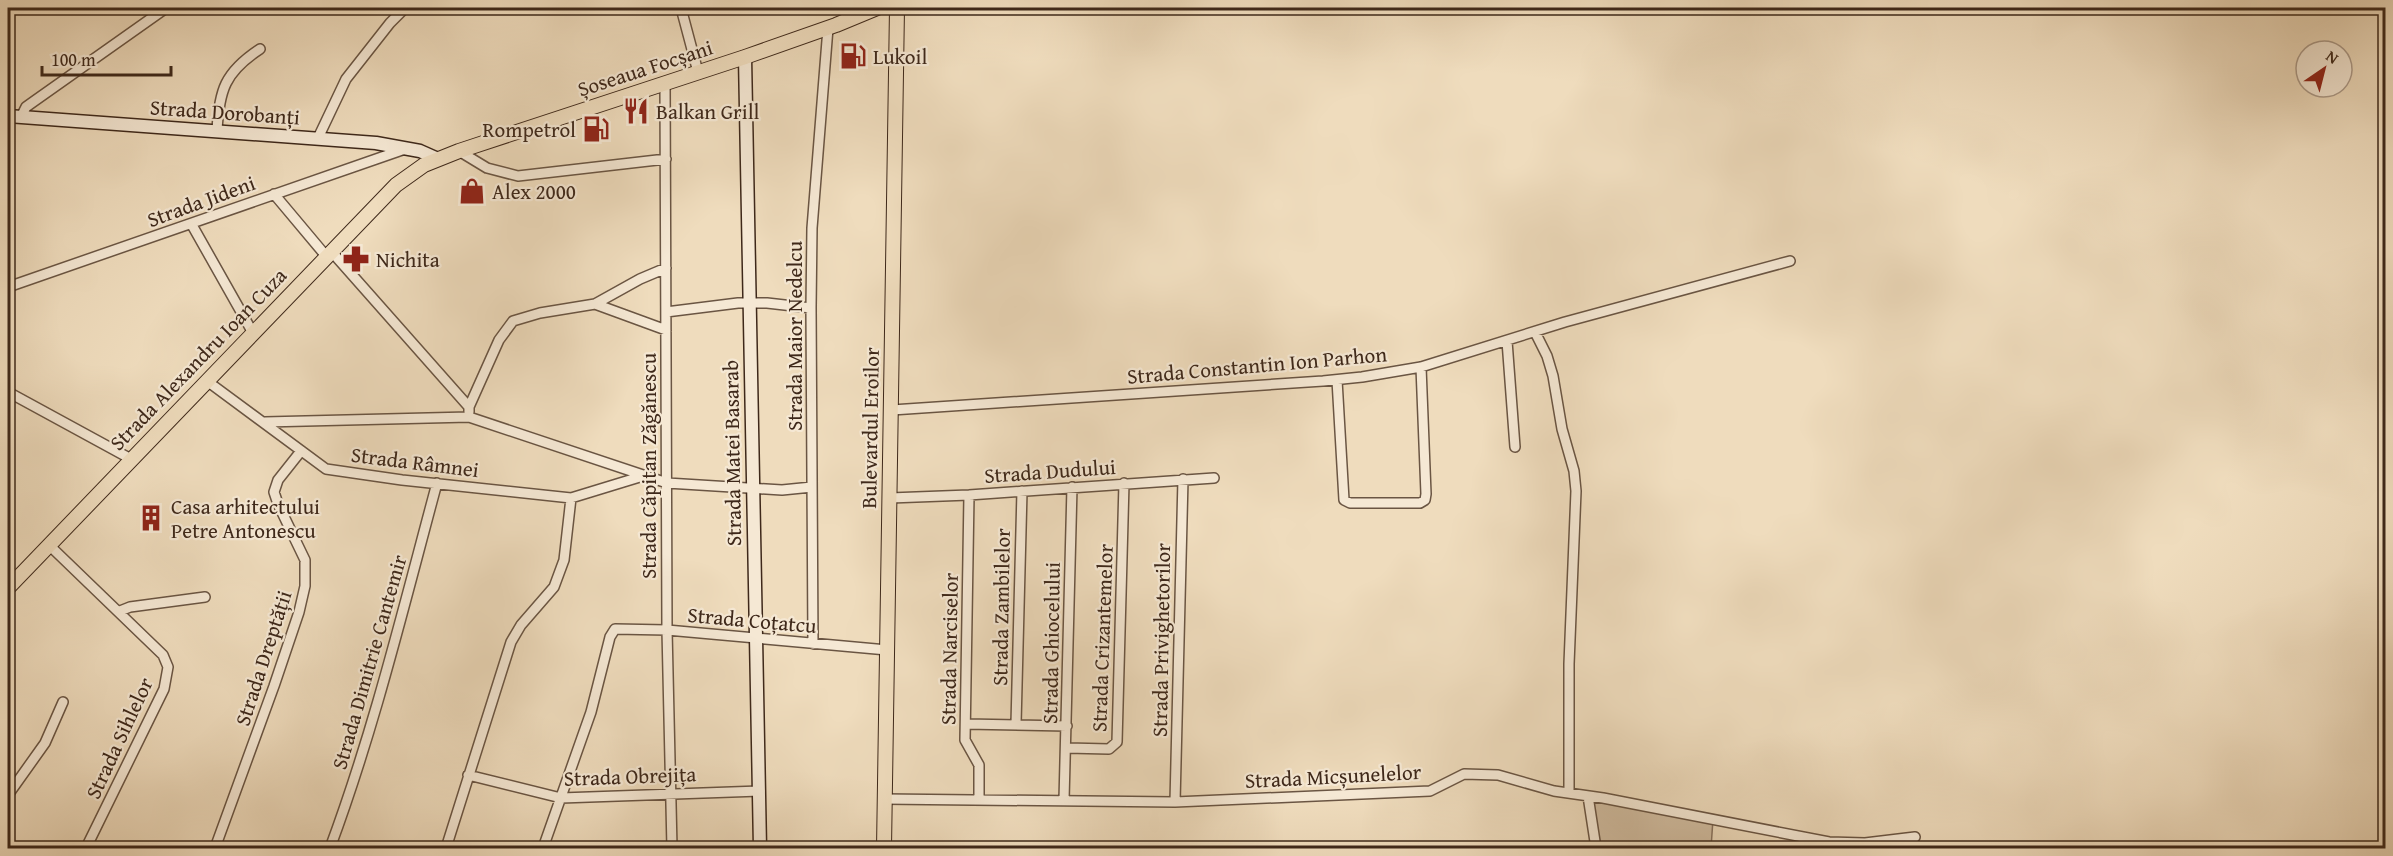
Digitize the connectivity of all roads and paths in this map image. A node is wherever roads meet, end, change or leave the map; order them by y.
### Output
1 (166, 8) edge
2 (405, 8) edge
3 (681, 8) edge
4 (877, 8) edge
5 (897, 8) edge
6 (828, 28) junction
7 (260, 49) dead end
8 (746, 57) junction
9 (698, 72) junction
10 (665, 83) junction
11 (8, 116) edge
12 (21, 117) junction
13 (217, 130) junction
14 (318, 138) junction
15 (407, 148) junction
16 (459, 151) junction
17 (438, 159) junction
18 (666, 159) junction
19 (424, 165) joint
20 (274, 194) junction
21 (192, 225) junction
22 (328, 253) junction
23 (1790, 261) dead end
24 (666, 268) junction
25 (8, 287) edge
26 (748, 303) junction
27 (595, 304) junction
28 (811, 308) junction
29 (666, 312) junction
30 (666, 330) junction
31 (1535, 332) junction
32 (253, 333) junction
33 (1507, 341) junction
34 (1421, 367) junction
35 (1337, 380) junction
36 (207, 381) junction
37 (8, 392) edge
38 (469, 407) junction
39 (892, 410) junction
40 (469, 417) junction
41 (265, 422) junction
42 (1515, 447) dead end
43 (301, 451) junction
44 (131, 459) junction
45 (643, 476) junction
46 (1214, 478) dead end
47 (1183, 479) junction
48 (437, 483) junction
49 (667, 483) junction
50 (1124, 483) junction
51 (812, 487) junction
52 (1072, 487) junction
53 (753, 488) junction
54 (1022, 491) junction
55 (969, 495) junction
56 (571, 498) junction
57 (890, 498) junction
58 (50, 545) junction
59 (8, 588) edge
60 (205, 597) dead end
61 (120, 612) junction
62 (667, 630) junction
63 (755, 638) junction
64 (813, 644) junction
65 (887, 650) junction
66 (63, 702) dead end
67 (966, 724) junction
68 (1016, 724) junction
69 (1066, 726) junction
70 (1067, 748) junction
71 (468, 776) junction
72 (760, 791) junction
73 (671, 793) junction
74 (1569, 793) junction
75 (8, 795) edge
76 (1588, 796) junction
77 (561, 798) junction
78 (885, 799) junction
79 (979, 800) junction
80 (1064, 800) junction
81 (1175, 802) junction
82 (1915, 837) dead end
83 (1802, 838) junction
84 (1842, 846) edge
85 (86, 849) edge
86 (215, 849) edge
87 (330, 849) edge
88 (446, 849) edge
89 (543, 849) edge
90 (672, 849) edge
91 (760, 849) edge
92 (884, 849) edge
93 (1596, 849) edge
94 (1800, 849) edge

1 - 12 street
2 - 14 street
3 - 9 street
4 - 6 main road, Șoseaua Focșani
5 - 39 main road, Bulevardul Eroilor
6 - 8 main road, Șoseaua Focșani
6 - 28 street, Strada Maior Nedelcu
7 - 13 street
8 - 9 main road, Șoseaua Focșani
8 - 26 street, Strada Matei Basarab
9 - 10 main road, Șoseaua Focșani
10 - 16 main road, Șoseaua Focșani
10 - 18 street, Strada Căpitan Zăgănescu
11 - 12 street, Strada Dorobanți
12 - 13 street, Strada Dorobanți
13 - 14 street, Strada Dorobanți
14 - 15 street, Strada Dorobanți
15 - 17 street, Strada Dorobanți
15 - 20 street, Strada Jideni
16 - 17 main road, Șoseaua Focșani
16 - 18 street
17 - 19 main road, Șoseaua Focșani
18 - 24 street, Strada Căpitan Zăgănescu
19 - 22 main road, Strada Alexandru Ioan Cuza
20 - 21 street, Strada Jideni
20 - 22 street
21 - 25 street, Strada Jideni
21 - 32 street
22 - 32 main road, Strada Alexandru Ioan Cuza
22 - 38 street
23 - 31 street, Strada Constantin Ion Parhon
24 - 27 street
24 - 29 street, Strada Căpitan Zăgănescu
26 - 28 street
26 - 29 street
26 - 53 street, Strada Matei Basarab
27 - 30 street
27 - 38 street
28 - 51 street, Strada Maior Nedelcu
29 - 30 street, Strada Căpitan Zăgănescu
30 - 49 street, Strada Căpitan Zăgănescu
31 - 33 street, Strada Constantin Ion Parhon
31 - 74 street
32 - 36 main road, Strada Alexandru Ioan Cuza
33 - 34 street, Strada Constantin Ion Parhon
33 - 42 street
34 - 35 street, Strada Constantin Ion Parhon
34 - 35 street
35 - 39 street, Strada Constantin Ion Parhon
36 - 41 street, Strada Râmnei
36 - 44 main road, Strada Alexandru Ioan Cuza
37 - 44 street
38 - 40 street
39 - 57 main road, Bulevardul Eroilor
40 - 41 street
40 - 45 street
41 - 43 street, Strada Râmnei
43 - 48 street, Strada Râmnei
43 - 86 street, Strada Dreptății
44 - 58 main road, Strada Alexandru Ioan Cuza
45 - 49 street
45 - 56 street, Strada Râmnei
46 - 47 street, Strada Dudului
47 - 50 street, Strada Dudului
47 - 81 street, Strada Privighetorilor
48 - 56 street, Strada Râmnei
48 - 87 street, Strada Dimitrie Cantemir
49 - 53 street
49 - 62 street, Strada Căpitan Zăgănescu
50 - 52 street, Strada Dudului
50 - 70 street, Strada Crizantemelor
51 - 53 street
51 - 64 street, Strada Maior Nedelcu
52 - 54 street, Strada Dudului
52 - 69 street, Strada Ghiocelului
53 - 63 street, Strada Matei Basarab
54 - 55 street, Strada Dudului
54 - 68 street, Strada Zambilelor
55 - 57 street, Strada Dudului
55 - 67 street, Strada Narciselor
56 - 71 street
57 - 65 main road, Bulevardul Eroilor
58 - 59 main road, Strada Alexandru Ioan Cuza
58 - 61 street, Strada Sihlelor
60 - 61 street
61 - 85 street, Strada Sihlelor
62 - 63 street, Strada Coțatcu
62 - 73 street, Strada Căpitan Zăgănescu
62 - 77 street, Strada Coțatcu
63 - 64 street, Strada Coțatcu
63 - 72 street, Strada Matei Basarab
64 - 65 street, Strada Coțatcu
65 - 78 main road, Bulevardul Eroilor
66 - 75 street
67 - 68 street
67 - 79 street, Strada Narciselor
68 - 69 street
69 - 70 street, Strada Ghiocelului
70 - 80 street, Strada Ghiocelului
71 - 77 street, Strada Obrejița
71 - 88 street
72 - 73 street, Strada Obrejița
72 - 91 street, Strada Matei Basarab
73 - 77 street, Strada Obrejița
73 - 90 street, Strada Căpitan Zăgănescu
74 - 76 street, Strada Micșunelelor
74 - 81 street, Strada Micșunelelor
76 - 83 street, Strada Micșunelelor
76 - 93 street
77 - 89 street
78 - 79 street, Strada Micșunelelor
78 - 92 main road, Bulevardul Eroilor
79 - 80 street, Strada Micșunelelor
80 - 81 street, Strada Micșunelelor
82 - 84 street, Strada Micșunelelor
83 - 84 street, Strada Micșunelelor
83 - 94 street

